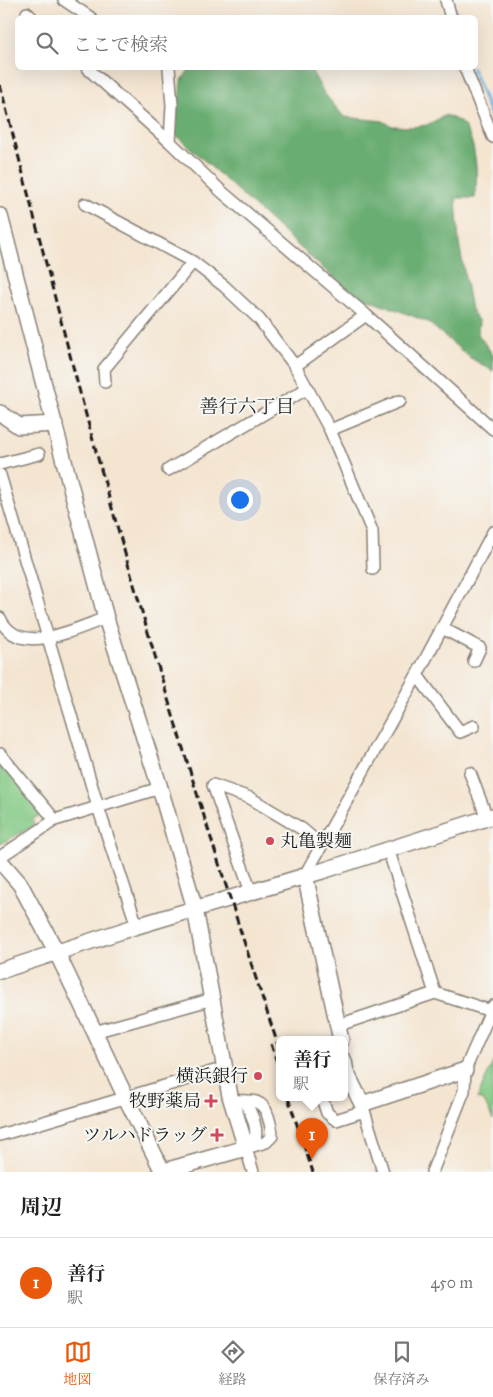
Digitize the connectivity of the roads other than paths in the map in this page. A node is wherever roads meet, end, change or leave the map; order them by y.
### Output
1 (64, 0) edge
2 (446, 0) edge
3 (86, 15) edge
4 (449, 15) edge
5 (90, 70) edge
6 (169, 70) edge
7 (466, 70) edge
8 (493, 138) edge
9 (170, 142) junction
10 (85, 204) dead end
11 (0, 216) edge
12 (193, 262) junction
13 (366, 315) junction
14 (295, 366) junction
15 (105, 382) dead end
16 (308, 388) junction
17 (400, 401) dead end
18 (0, 413) edge
19 (55, 424) junction
20 (493, 429) edge
21 (330, 430) junction
22 (39, 454) dead end
23 (0, 464) edge
24 (168, 470) dead end
25 (0, 475) edge
26 (493, 532) edge
27 (373, 569) dead end
28 (0, 618) edge
29 (106, 618) junction
30 (442, 628) junction
31 (47, 638) junction
32 (474, 661) dead end
33 (416, 675) junction
34 (474, 726) dead end
35 (0, 754) edge
36 (470, 773) dead end
37 (160, 788) junction
38 (98, 807) junction
39 (490, 817) edge
40 (55, 820) junction
41 (322, 845) junction
42 (388, 850) junction
43 (0, 857) edge
44 (0, 861) edge
45 (305, 875) junction
46 (252, 892) junction
47 (196, 909) junction
48 (137, 926) junction
49 (56, 953) junction
50 (0, 971) edge
51 (435, 993) junction
52 (213, 999) junction
53 (492, 1008) edge
54 (94, 1032) junction
55 (340, 1033) edge
56 (225, 1068) junction
57 (465, 1070) junction
58 (348, 1076) edge
59 (126, 1098) junction
60 (238, 1101) junction
61 (323, 1101) edge
62 (363, 1108) junction
63 (0, 1135) edge
64 (249, 1147) junction
65 (162, 1172) edge
66 (254, 1172) edge
67 (383, 1172) edge
68 (432, 1172) edge

1 - 3 street
2 - 4 street
5 - 9 street
6 - 9 street
7 - 8 street
9 - 13 street
10 - 12 street
11 - 19 street
12 - 14 street
12 - 15 street
13 - 14 street
13 - 20 street
14 - 16 street
16 - 21 street
16 - 24 street
17 - 21 street
18 - 19 street
19 - 29 street
21 - 27 street
22 - 23 street
25 - 31 street
26 - 30 street
28 - 31 street
29 - 31 street
29 - 37 street
30 - 32 street
30 - 33 street
31 - 38 street
33 - 34 street
33 - 41 street
35 - 40 street
36 - 39 street
37 - 38 street
37 - 47 street
38 - 40 street
38 - 48 street
39 - 42 street
40 - 43 street
41 - 45 street
41 - 46 street
42 - 45 street
42 - 51 street
44 - 49 street
45 - 46 street
45 - 55 street
46 - 47 street
47 - 48 street
47 - 52 street
48 - 49 street
49 - 50 street
49 - 54 street
51 - 53 street
51 - 55 street
52 - 54 street
52 - 56 street
53 - 57 street
54 - 59 street
56 - 59 street
56 - 60 street
57 - 62 street
57 - 68 street
58 - 62 street
59 - 63 street
59 - 65 street
60 - 64 street
60 - 64 street
61 - 62 street
62 - 67 street
64 - 65 street
64 - 66 street

